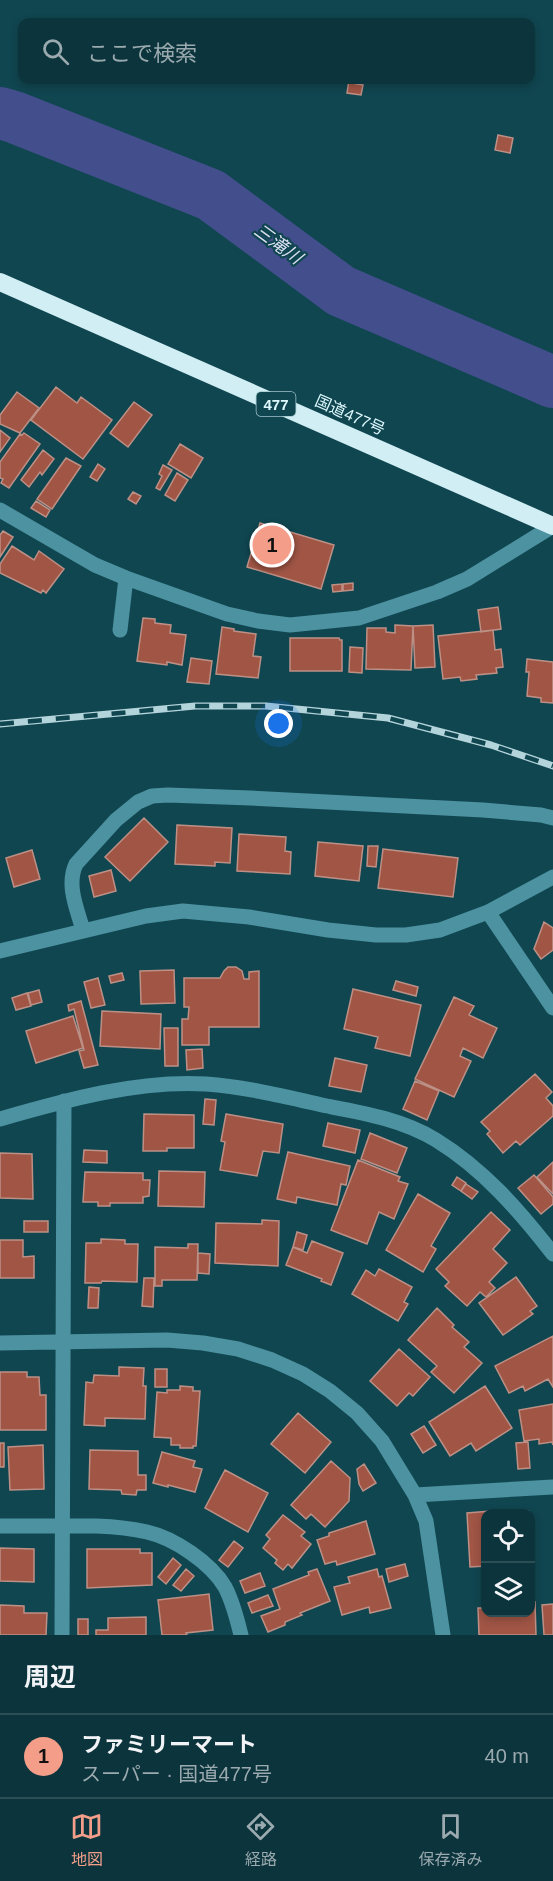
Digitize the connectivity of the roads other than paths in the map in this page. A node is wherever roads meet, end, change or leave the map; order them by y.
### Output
1 (0, 282) edge
2 (0, 510) edge
3 (553, 526) edge
4 (126, 578) junction
5 (120, 630) dead end
6 (553, 818) edge
7 (553, 877) edge
8 (488, 912) junction
9 (83, 930) junction
10 (0, 951) edge
11 (553, 1008) edge
12 (64, 1101) junction
13 (0, 1119) edge
14 (553, 1254) edge
15 (0, 1343) edge
16 (62, 1343) junction
17 (553, 1487) edge
18 (415, 1495) junction
19 (0, 1526) edge
20 (62, 1527) junction
21 (62, 1635) edge
22 (241, 1635) edge
23 (442, 1635) edge

1 - 3 highway, 国道477号 / 477
2 - 4 street
3 - 4 street
4 - 5 street
6 - 9 street
7 - 8 street
8 - 9 street
8 - 11 street
9 - 10 street
12 - 13 street
12 - 14 street
12 - 16 street
15 - 16 street
16 - 18 street
16 - 20 street
17 - 18 street
18 - 23 street
19 - 20 street
20 - 21 street
20 - 22 street

